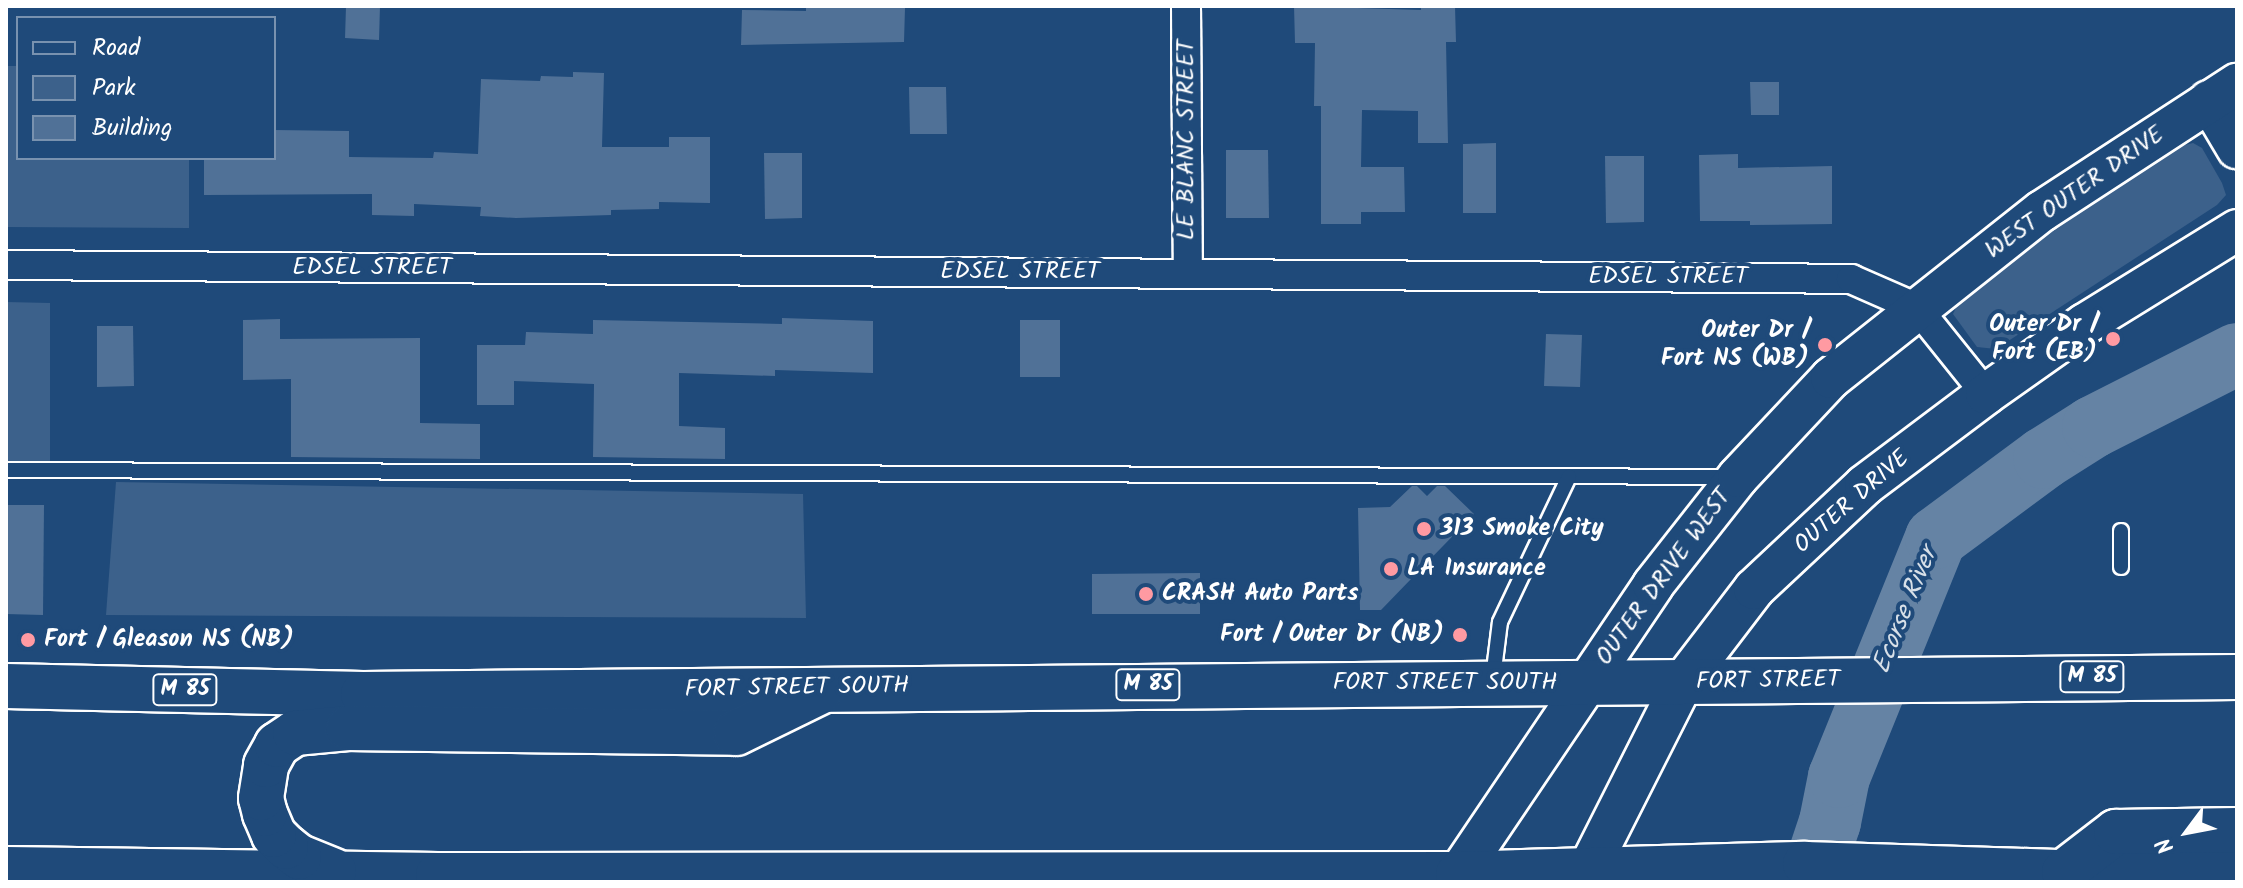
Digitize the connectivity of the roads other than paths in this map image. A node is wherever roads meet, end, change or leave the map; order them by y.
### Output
1 (1186, 6) edge
2 (2223, 93) edge
3 (2237, 148) edge
4 (2237, 230) edge
5 (6, 265) edge
6 (1188, 273) junction
7 (1917, 308) junction
8 (1986, 394) junction
9 (6, 470) edge
10 (1569, 477) junction
11 (1738, 477) junction
12 (2121, 531) dead end
13 (2121, 567) dead end
14 (2237, 677) edge
15 (1588, 682) junction
16 (1683, 682) junction
17 (1492, 683) junction
18 (6, 686) edge
19 (831, 687) junction
20 (2237, 830) edge
21 (6, 869) edge
22 (1745, 871) edge
23 (2064, 872) junction
24 (2237, 872) edge
25 (344, 874) junction
26 (1669, 875) edge
27 (1586, 876) edge
28 (2003, 876) edge
29 (439, 878) edge
30 (690, 878) edge
31 (1023, 878) edge
32 (1257, 878) edge
33 (1456, 878) edge

1 - 6 street, LE BLANC STREET
2 - 3 main road
2 - 7 main road, WEST OUTER DRIVE
4 - 8 main road, OUTER DRIVE
5 - 6 street, EDSEL STREET
6 - 7 street, EDSEL STREET
7 - 8 street, EDSEL STREET
7 - 11 main road, OUTER DRIVE WEST
8 - 16 main road, OUTER DRIVE
9 - 10 lane
10 - 11 lane
10 - 17 lane
11 - 15 main road, OUTER DRIVE WEST
12 - 13 lane
14 - 16 main road, FORT STREET / M 85
15 - 16 main road, FORT STREET / M 85
15 - 17 main road, FORT STREET SOUTH / M 85
15 - 33 main road, OUTER DRIVE WEST
16 - 27 main road, OUTER DRIVE
17 - 19 main road, FORT STREET SOUTH / M 85
18 - 19 main road, FORT STREET SOUTH / M 85
19 - 25 main road
20 - 23 main road
21 - 25 main road
22 - 26 main road
22 - 28 main road
23 - 24 main road
23 - 28 main road
25 - 29 main road
26 - 27 main road
27 - 33 main road
29 - 30 main road
30 - 31 main road
31 - 32 main road
32 - 33 main road

